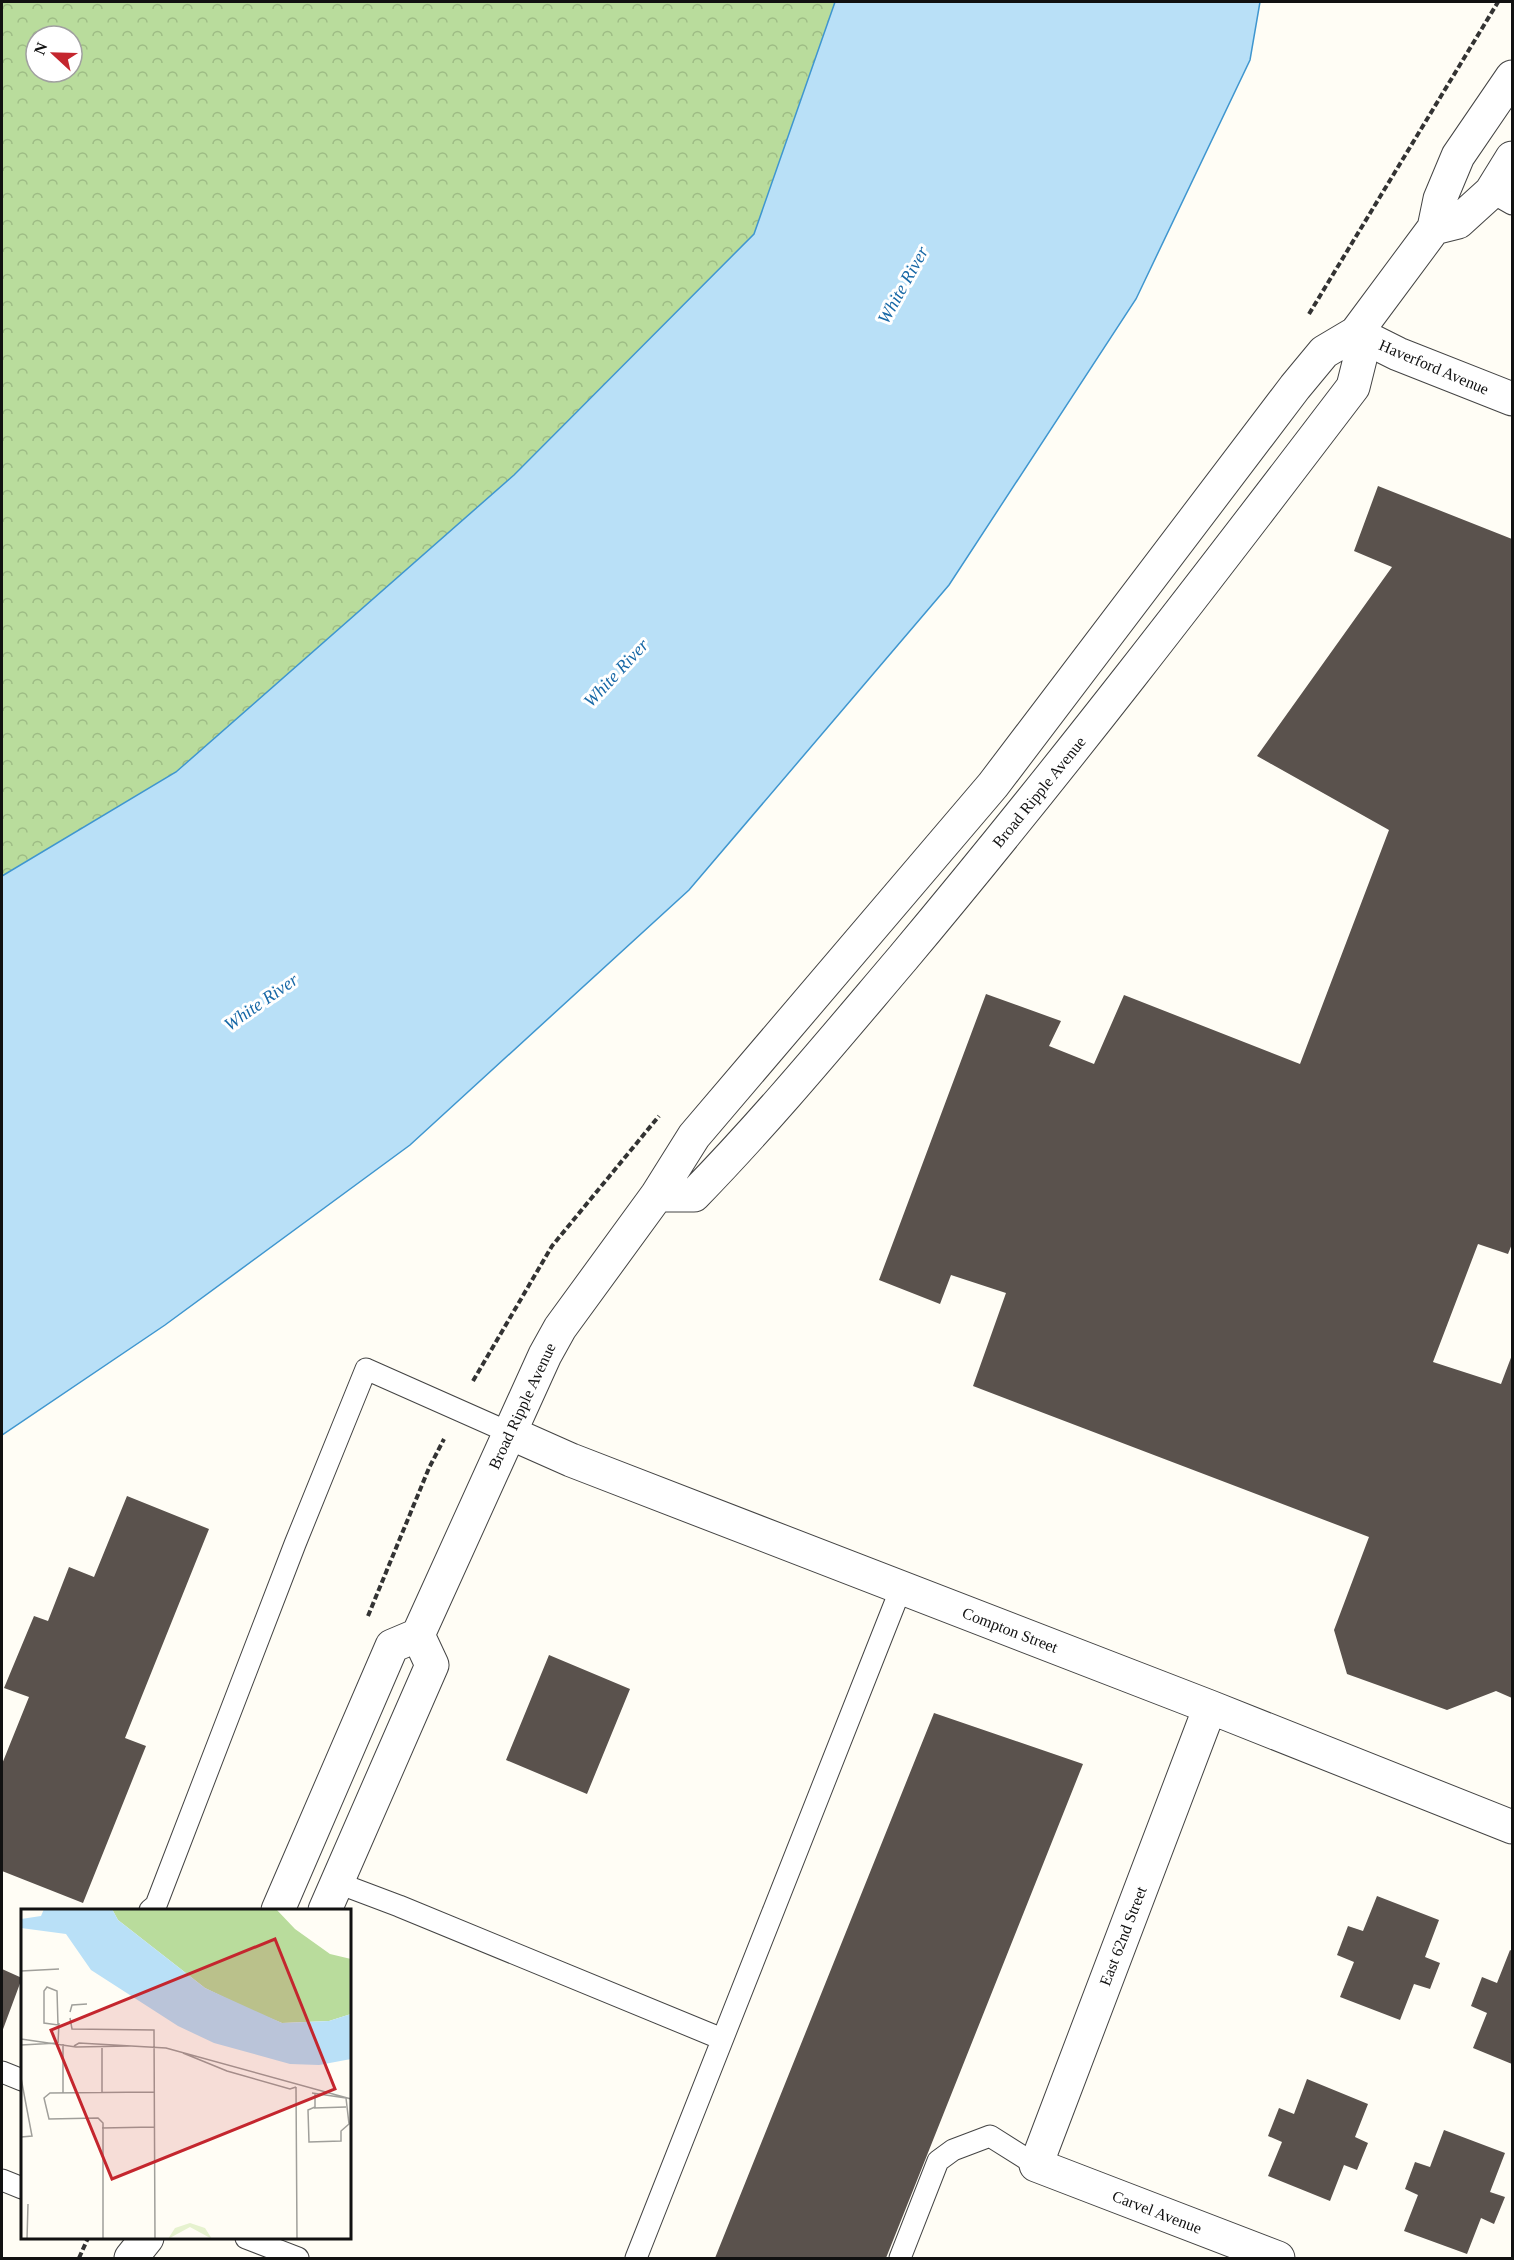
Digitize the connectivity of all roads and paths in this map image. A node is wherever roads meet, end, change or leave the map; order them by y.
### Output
1 (1498, 2) edge
2 (1512, 77) edge
3 (1512, 158) edge
4 (1502, 198) edge
5 (1434, 228) junction
6 (1307, 318) dead end
7 (1356, 333) junction
8 (1512, 399) edge
9 (665, 1108) dead end
10 (657, 1195) junction
11 (459, 1410) junction
12 (508, 1432) junction
13 (392, 1557) dead end
14 (901, 1588) junction
15 (418, 1635) junction
16 (1210, 1707) junction
17 (1512, 1827) edge
18 (332, 1897) edge
19 (158, 1909) edge
20 (279, 1909) edge
21 (722, 2039) junction
22 (2, 2072) edge
23 (21, 2080) edge
24 (1036, 2165) junction
25 (2, 2180) edge
26 (21, 2188) edge
27 (88, 2239) edge
28 (248, 2239) edge
29 (80, 2259) edge
30 (298, 2259) edge
31 (636, 2259) edge
32 (900, 2259) edge
33 (1278, 2259) edge

1 - 6 path
2 - 5 street, Broad Ripple Avenue
3 - 4 street
4 - 5 street
5 - 7 street, Broad Ripple Avenue
7 - 8 street, Haverford Avenue
7 - 10 street, Broad Ripple Avenue
7 - 10 street, Broad Ripple Avenue
9 - 11 path
10 - 12 street, Broad Ripple Avenue
11 - 12 lane
11 - 13 path
11 - 19 lane
12 - 14 street, Compton Street
12 - 15 street, Broad Ripple Avenue
14 - 16 street, Compton Street
14 - 21 lane
15 - 18 street
15 - 20 street
16 - 17 street, Compton Street
16 - 24 street, East 62nd Street
18 - 21 lane
21 - 31 lane
22 - 23 lane
24 - 32 lane
24 - 33 street, Carvel Avenue
25 - 26 lane
27 - 29 path
28 - 30 lane

